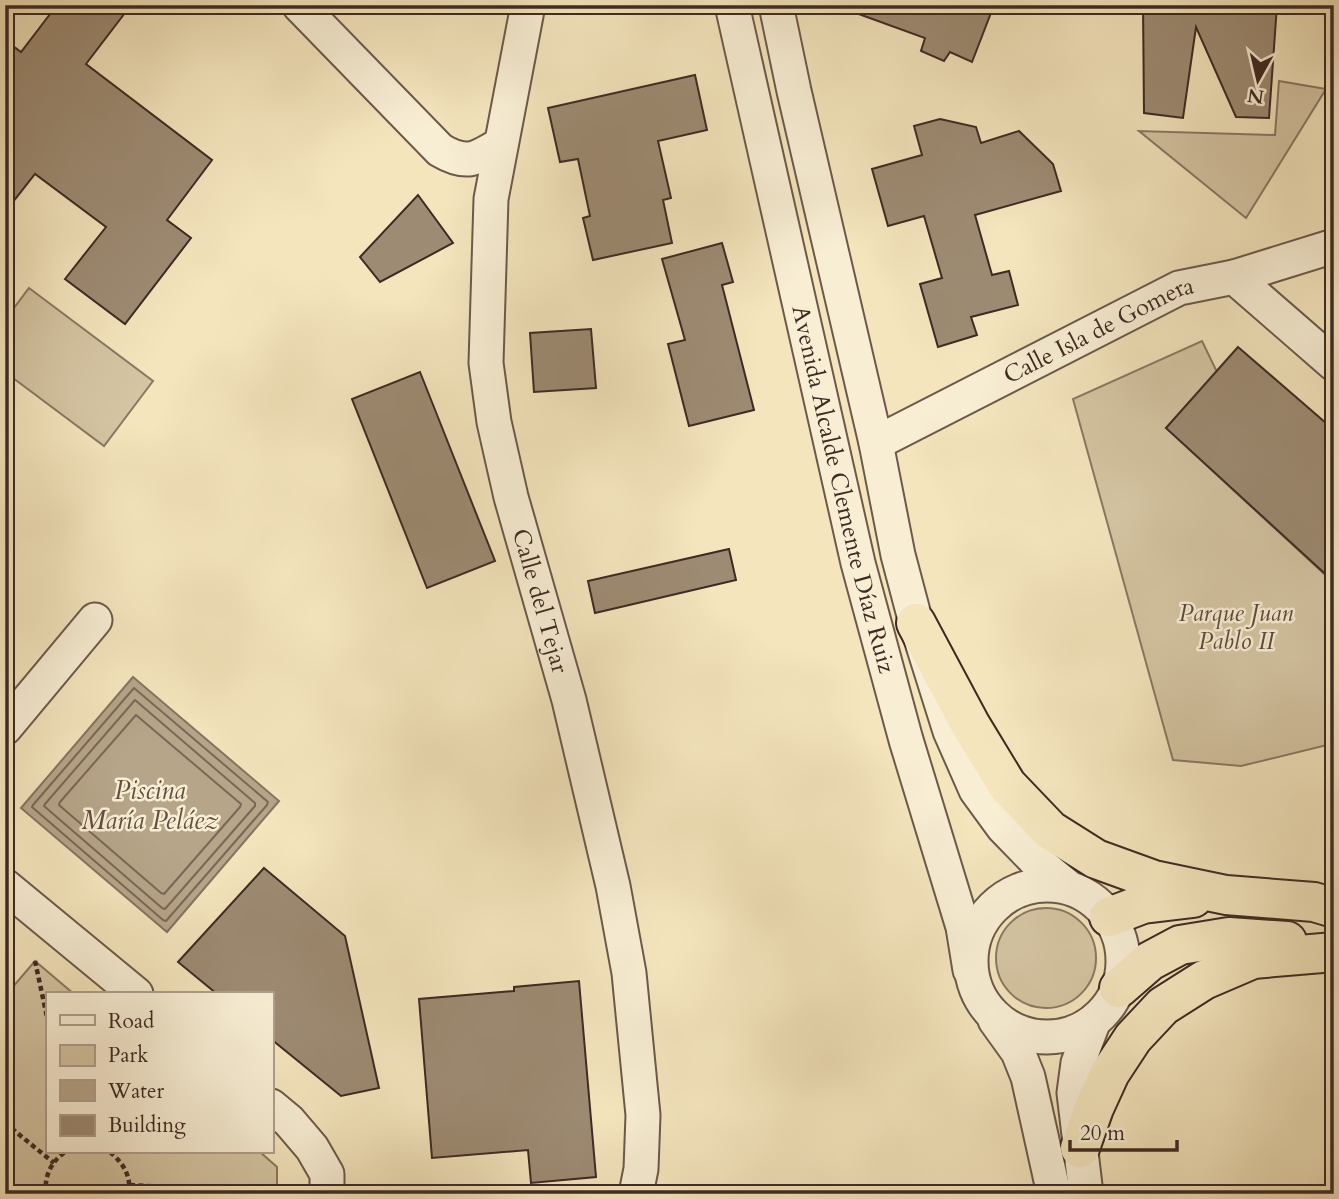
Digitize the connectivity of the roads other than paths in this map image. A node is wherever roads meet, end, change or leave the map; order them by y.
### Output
1 (299, 5) edge
2 (528, 5) edge
3 (732, 5) edge
4 (776, 5) edge
5 (501, 144) junction
6 (1334, 246) edge
7 (1234, 277) junction
8 (1334, 364) edge
9 (876, 443) junction
10 (94, 620) dead end
11 (916, 623) junction
12 (5, 728) edge
13 (5, 886) edge
14 (1068, 887) junction
15 (1227, 895) junction
16 (1334, 908) edge
17 (1109, 916) junction
18 (1334, 952) edge
19 (970, 970) junction
20 (1119, 988) junction
21 (134, 992) edge
22 (988, 1009) junction
23 (1093, 1023) junction
24 (273, 1108) edge
25 (1080, 1148) junction
26 (327, 1194) edge
27 (636, 1194) edge
28 (1054, 1194) edge
29 (1086, 1194) edge

1 - 5 street
2 - 5 street, Calle del Tejar
3 - 19 street, Avenida Alcalde Clemente Díaz Ruiz
4 - 9 street, Avenida Alcalde Clemente Díaz Ruiz
5 - 27 street, Calle del Tejar
6 - 7 street, Calle Isla de Gomera
7 - 8 street
7 - 9 street, Calle Isla de Gomera
9 - 11 street, Avenida Alcalde Clemente Díaz Ruiz
10 - 12 street
11 - 14 street, Avenida Alcalde Clemente Díaz Ruiz
11 - 15 highway
13 - 21 street
14 - 17 street
14 - 19 street
15 - 16 highway
15 - 17 highway
17 - 20 street
18 - 20 highway
18 - 25 highway
19 - 22 street
20 - 23 street
22 - 23 street
22 - 28 street
23 - 25 street
24 - 26 street
25 - 29 street

